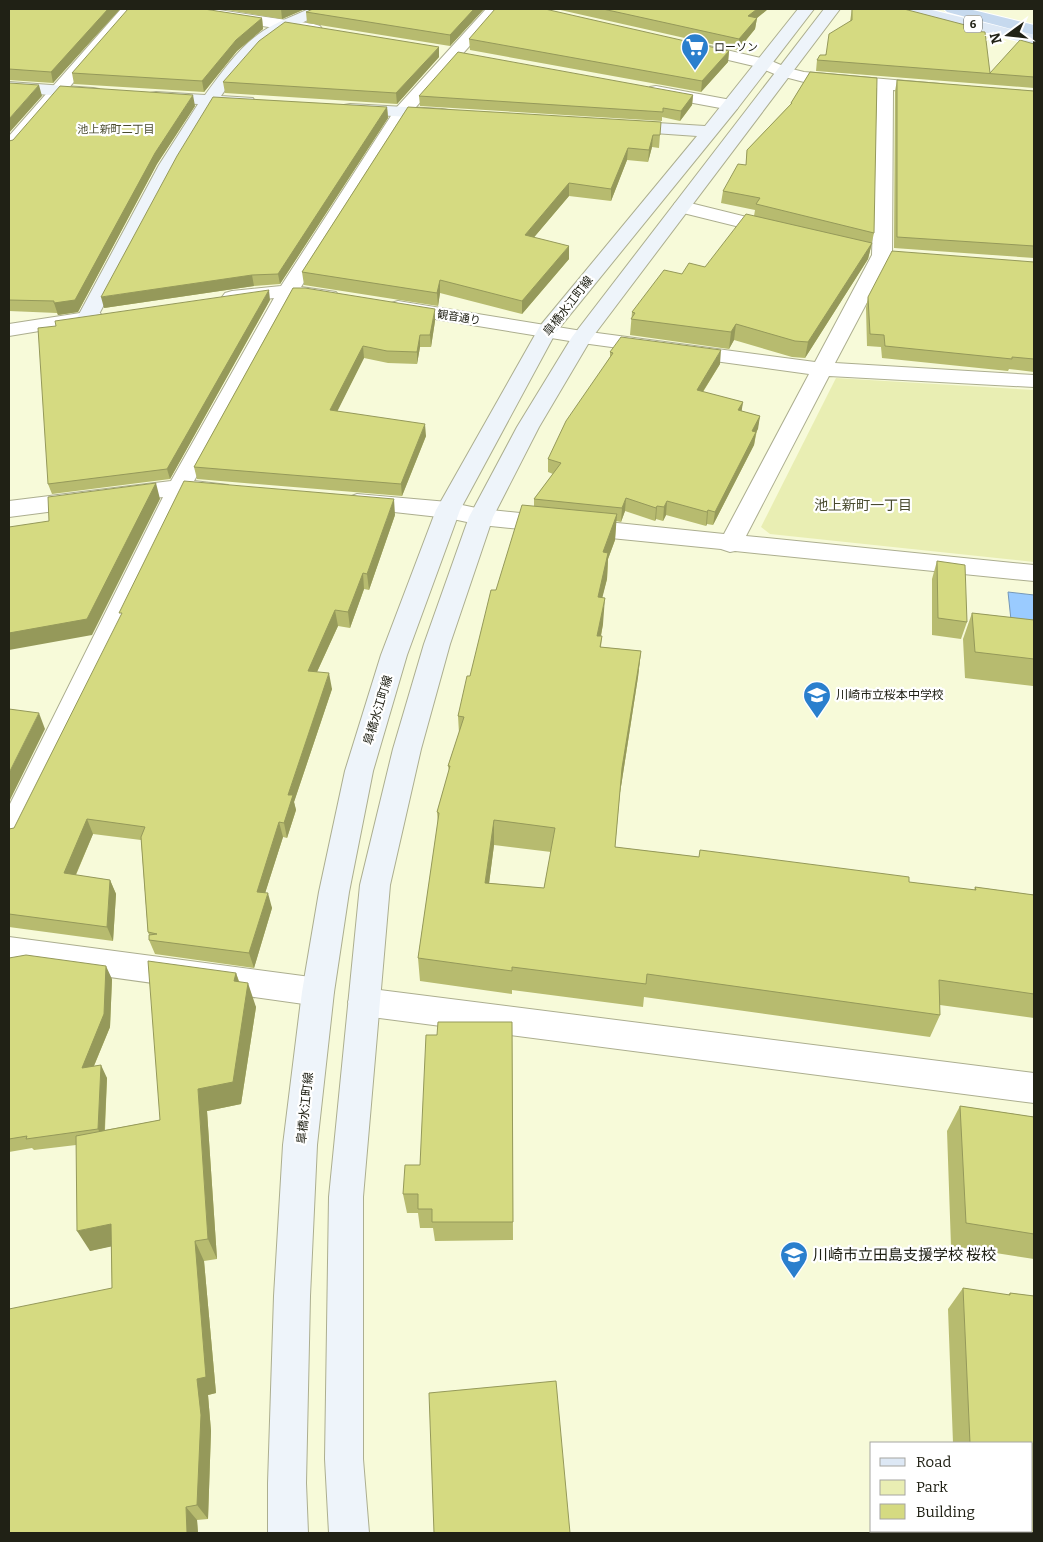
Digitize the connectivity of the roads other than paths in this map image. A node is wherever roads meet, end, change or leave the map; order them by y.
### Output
1 (129, 9) edge
2 (184, 9) edge
3 (321, 9) edge
4 (494, 9) edge
5 (806, 9) edge
6 (832, 9) edge
7 (911, 9) edge
8 (952, 9) edge
9 (998, 9) edge
10 (1034, 18) edge
11 (288, 25) junction
12 (1034, 30) edge
13 (327, 32) edge
14 (1034, 40) edge
15 (676, 43) edge
16 (763, 63) junction
17 (783, 72) junction
18 (885, 84) junction
19 (9, 87) edge
20 (645, 89) edge
21 (952, 89) edge
22 (57, 90) junction
23 (114, 94) edge
24 (142, 96) edge
25 (209, 100) junction
26 (267, 104) edge
27 (731, 105) junction
28 (334, 108) edge
29 (402, 112) junction
30 (461, 116) edge
31 (609, 125) edge
32 (708, 131) junction
33 (9, 146) edge
34 (682, 207) junction
35 (796, 234) edge
36 (288, 291) junction
37 (346, 299) edge
38 (215, 300) edge
39 (376, 304) edge
40 (117, 314) edge
41 (87, 318) junction
42 (9, 330) edge
43 (547, 330) junction
44 (582, 337) junction
45 (821, 369) junction
46 (1034, 381) edge
47 (179, 487) junction
48 (236, 492) edge
49 (332, 500) edge
50 (9, 509) edge
51 (448, 510) junction
52 (481, 517) junction
53 (730, 544) junction
54 (1034, 573) edge
55 (9, 834) edge
56 (9, 950) edge
57 (318, 992) junction
58 (364, 1002) junction
59 (1034, 1088) edge
60 (288, 1533) edge
61 (349, 1533) edge

1 - 22 street
2 - 11 street
3 - 11 street
4 - 29 street
5 - 16 street, 皐橋水江町線
6 - 17 street
7 - 14 main road, 6
8 - 12 highway
9 - 10 highway
11 - 13 street
11 - 25 street
15 - 16 street
16 - 17 street
16 - 27 street, 皐橋水江町線
17 - 18 street
17 - 34 street
18 - 21 street
18 - 45 street
19 - 22 street
20 - 27 street
22 - 23 street
22 - 33 street
24 - 25 street
25 - 26 street
25 - 41 street
27 - 32 street, 皐橋水江町線
28 - 29 street
29 - 30 street
29 - 36 street
31 - 32 street
32 - 43 street, 皐橋水江町線
34 - 35 street
34 - 44 street
36 - 37 street
36 - 38 street
36 - 47 street
39 - 43 street, 観音通り
40 - 41 street
41 - 42 street
43 - 44 street, 観音通り
43 - 51 street, 皐橋水江町線
44 - 45 street, 観音通り
44 - 52 street
45 - 46 street, 観音通り
45 - 53 street
47 - 48 street
47 - 50 street
47 - 55 street
49 - 51 street
51 - 52 street
51 - 57 street, 皐橋水江町線
52 - 53 street
52 - 58 street
53 - 54 street
56 - 57 street
57 - 60 street, 皐橋水江町線
58 - 59 street
58 - 61 street

